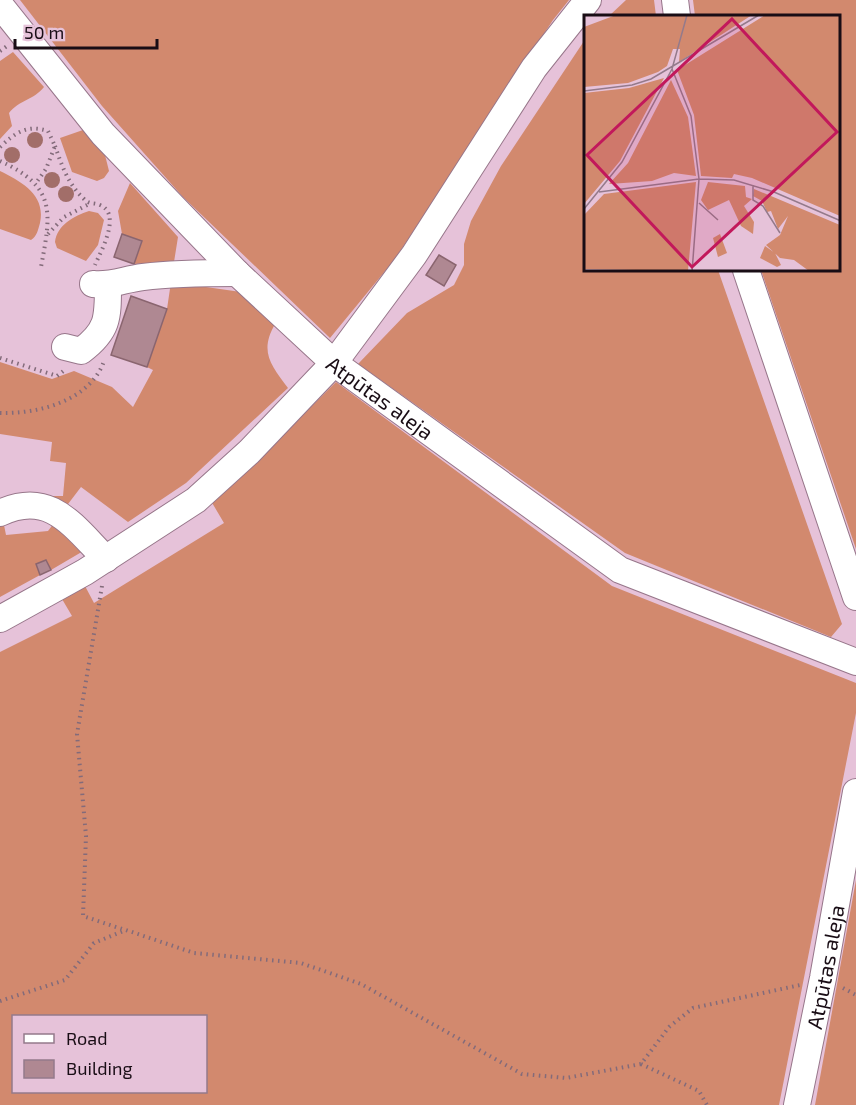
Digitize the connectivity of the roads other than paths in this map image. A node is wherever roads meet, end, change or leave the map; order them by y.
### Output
1 (588, 0) edge
2 (675, 0) edge
3 (0, 4) edge
4 (677, 15) edge
5 (747, 272) edge
6 (237, 273) junction
7 (73, 349) road end
8 (334, 363) junction
9 (0, 513) edge
10 (106, 559) junction
11 (856, 597) edge
12 (0, 619) edge
13 (856, 662) edge
14 (856, 792) edge
15 (797, 1105) edge

1 - 8 street
2 - 4 street
3 - 6 street, Atpūtas aleja
5 - 11 street
6 - 7 street
6 - 8 street, Atpūtas aleja
8 - 10 street
8 - 13 street, Atpūtas aleja
9 - 10 street
10 - 12 street
14 - 15 street, Atpūtas aleja

